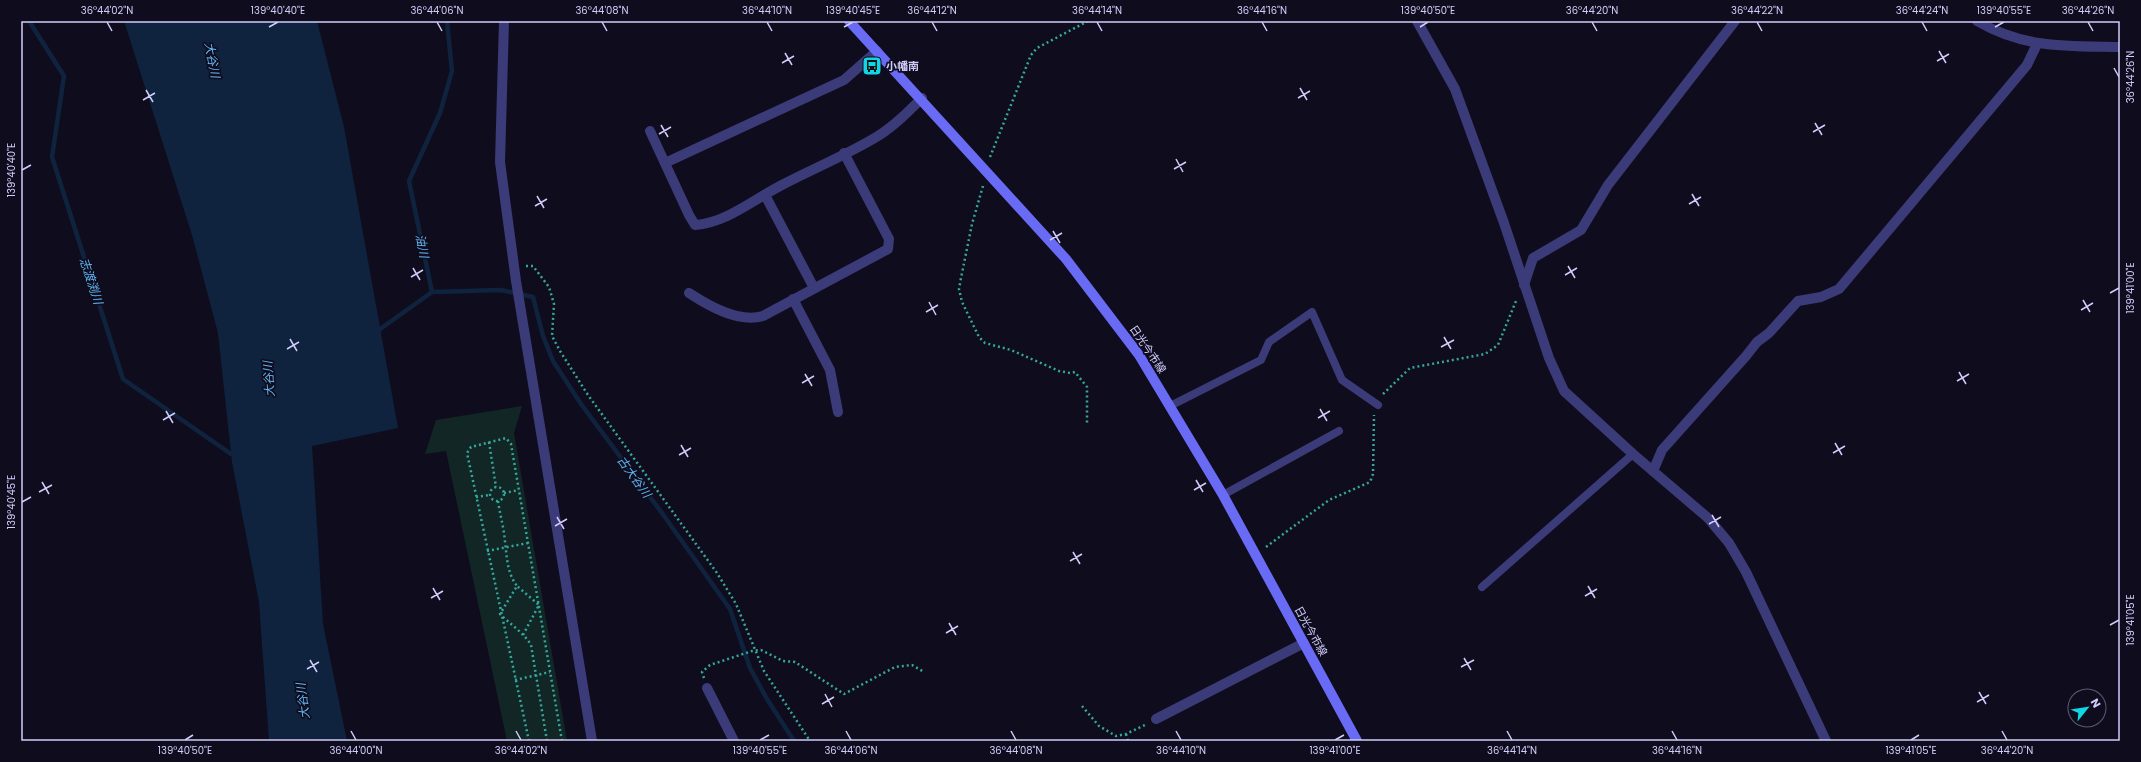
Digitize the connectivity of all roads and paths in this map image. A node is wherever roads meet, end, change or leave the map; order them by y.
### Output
1 (504, 21) edge
2 (850, 21) edge
3 (1088, 21) edge
4 (1417, 21) edge
5 (1735, 21) edge
6 (1977, 21) edge
7 (2037, 44) junction
8 (2120, 47) edge
9 (877, 51) junction
10 (922, 98) junction
11 (1003, 122) dead end
12 (650, 131) dead end
13 (844, 153) junction
14 (665, 163) junction
15 (765, 195) junction
16 (972, 224) dead end
17 (514, 266) junction
18 (1524, 285) junction
19 (814, 288) junction
20 (689, 293) dead end
21 (793, 299) junction
22 (1378, 404) junction
23 (1170, 406) junction
24 (838, 412) dead end
25 (1087, 425) dead end
26 (1339, 431) dead end
27 (489, 442) junction
28 (1633, 454) junction
29 (1653, 472) junction
30 (496, 487) junction
31 (519, 490) junction
32 (504, 493) junction
33 (490, 495) junction
34 (1223, 495) junction
35 (476, 497) junction
36 (498, 501) junction
37 (528, 543) junction
38 (506, 547) junction
39 (487, 551) junction
40 (1256, 555) junction
41 (517, 586) junction
42 (1482, 587) dead end
43 (539, 605) junction
44 (500, 614) junction
45 (523, 635) junction
46 (1304, 643) junction
47 (756, 651) junction
48 (550, 672) junction
49 (924, 672) dead end
50 (535, 675) junction
51 (515, 680) junction
52 (707, 688) joint
53 (1082, 706) dead end
54 (1156, 719) joint
55 (1126, 734) junction
56 (529, 741) edge
57 (546, 741) edge
58 (562, 741) edge
59 (592, 741) edge
60 (734, 741) edge
61 (810, 741) edge
62 (1128, 741) edge
63 (1358, 741) edge
64 (1826, 741) edge

1 - 17 street
2 - 9 main road, 日光今市線
3 - 11 path
4 - 18 street
5 - 18 street
6 - 7 street
7 - 8 street
7 - 29 street
9 - 10 main road, 日光今市線
9 - 14 street
10 - 13 street
10 - 23 main road, 日光今市線
12 - 14 street
13 - 15 street
13 - 19 street
14 - 15 street
15 - 19 street
16 - 25 path
17 - 47 path
17 - 59 street
18 - 22 path
18 - 28 street
19 - 21 street
20 - 21 street
21 - 24 street
22 - 23 lane
22 - 40 path
23 - 34 main road, 日光今市線
26 - 34 lane
27 - 30 path
27 - 31 path
27 - 35 path
28 - 29 street
28 - 42 lane
29 - 64 street
30 - 32 path
30 - 33 path
31 - 32 path
31 - 37 path
32 - 36 path
33 - 35 path
33 - 36 path
34 - 40 main road, 日光今市線
35 - 39 path
36 - 38 path
37 - 38 path
37 - 43 path
38 - 39 path
38 - 41 path
39 - 44 path
40 - 46 main road, 日光今市線
41 - 43 path
41 - 44 path
43 - 45 path
43 - 48 path
44 - 45 path
44 - 51 path
45 - 50 path
46 - 54 street
46 - 63 main road, 日光今市線
47 - 49 path
47 - 52 path
47 - 61 path
48 - 50 path
48 - 58 path
50 - 51 path
50 - 57 path
51 - 56 path
52 - 60 street
53 - 55 path
54 - 55 path
55 - 62 path

